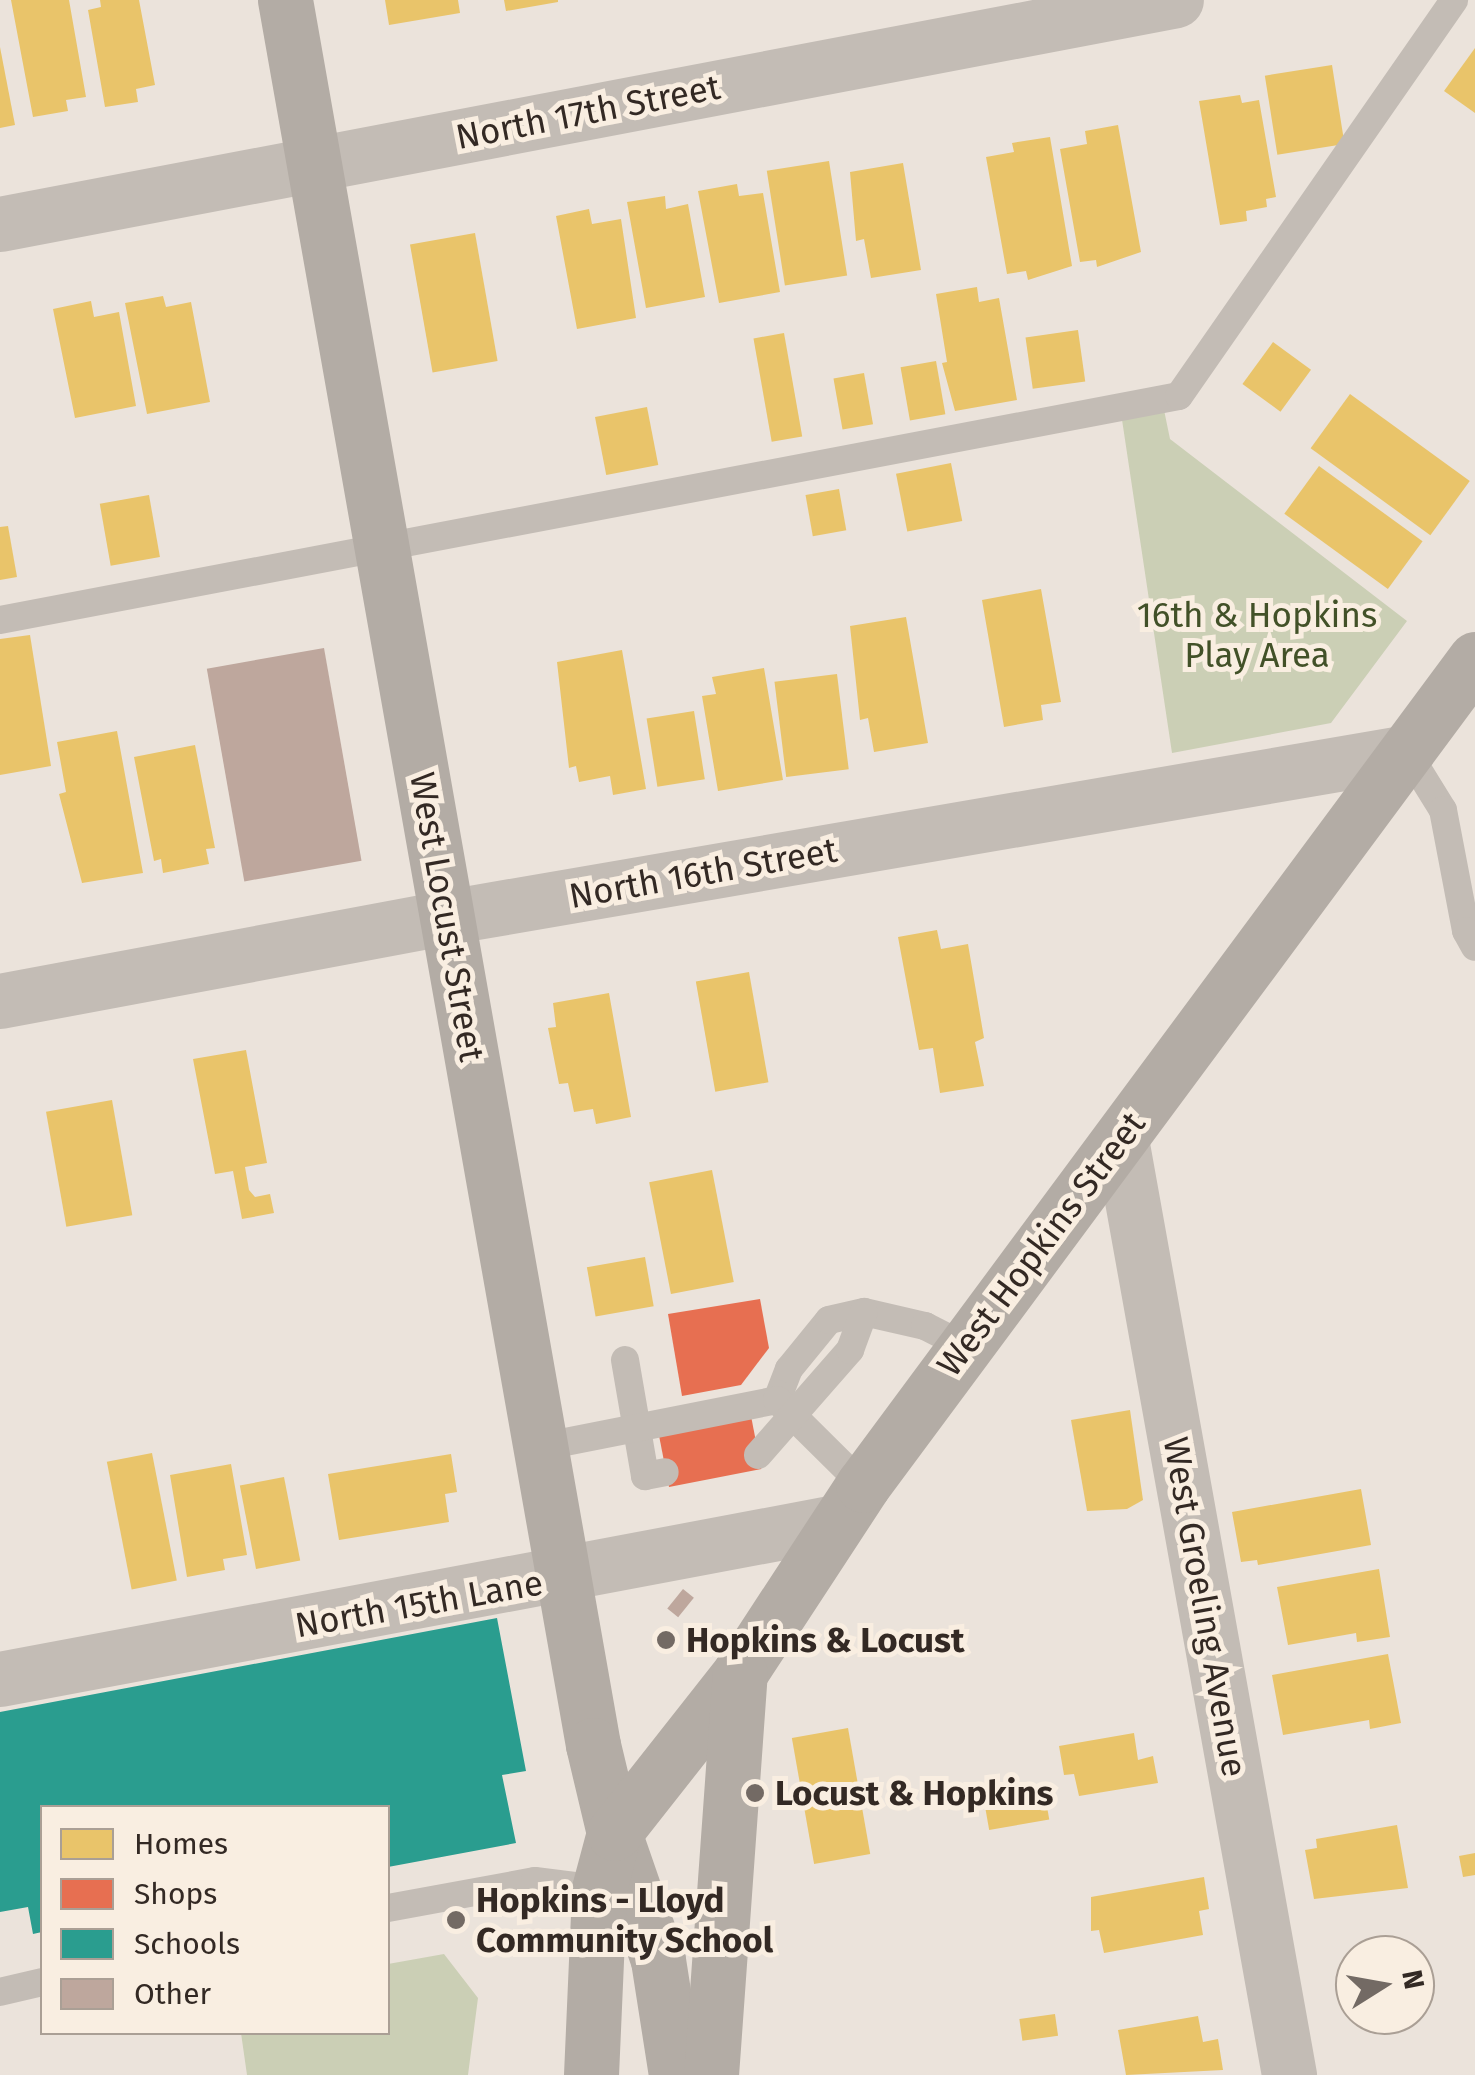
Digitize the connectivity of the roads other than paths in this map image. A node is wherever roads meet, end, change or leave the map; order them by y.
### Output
1 (285, 0) edge
2 (1176, 0) edge
3 (1454, 0) edge
4 (313, 165) junction
5 (0, 224) edge
6 (382, 551) junction
7 (0, 620) edge
8 (1475, 659) edge
9 (1407, 752) junction
10 (447, 917) junction
11 (1475, 947) edge
12 (0, 1001) edge
13 (1121, 1138) junction
14 (964, 1346) junction
15 (625, 1360) dead end
16 (784, 1407) junction
17 (636, 1428) junction
18 (540, 1447) junction
19 (758, 1455) dead end
20 (665, 1472) dead end
21 (850, 1504) junction
22 (564, 1578) junction
23 (740, 1672) junction
24 (0, 1679) edge
25 (614, 1833) junction
26 (600, 1889) junction
27 (390, 1908) edge
28 (40, 1982) edge
29 (0, 1992) edge
30 (591, 2075) edge
31 (676, 2075) edge
32 (711, 2075) edge
33 (1289, 2075) edge

1 - 4 street, West Locust Street
2 - 4 street, North 17th Street
3 - 6 lane
4 - 5 street, North 17th Street
4 - 6 street, West Locust Street
6 - 7 lane
6 - 10 street, West Locust Street
8 - 9 street, West Hopkins Street
9 - 10 street, North 16th Street
9 - 11 lane
9 - 13 street, West Hopkins Street
10 - 12 street, North 16th Street
10 - 18 street, West Locust Street
13 - 14 street, West Hopkins Street
13 - 33 street, West Groeling Avenue
14 - 16 lane
14 - 21 street, West Hopkins Street
15 - 17 lane
16 - 17 lane
16 - 19 lane
16 - 21 lane
17 - 18 lane
17 - 20 lane
18 - 22 street, West Locust Street
21 - 22 street, North 15th Lane
21 - 23 street, West Hopkins Street
22 - 24 street, North 15th Lane
22 - 25 street, West Locust Street
23 - 25 street, West Hopkins Street
23 - 32 street
25 - 26 street, West Locust Street
25 - 31 street, West Locust Street
26 - 27 lane
26 - 30 street, West Locust Street
28 - 29 lane

